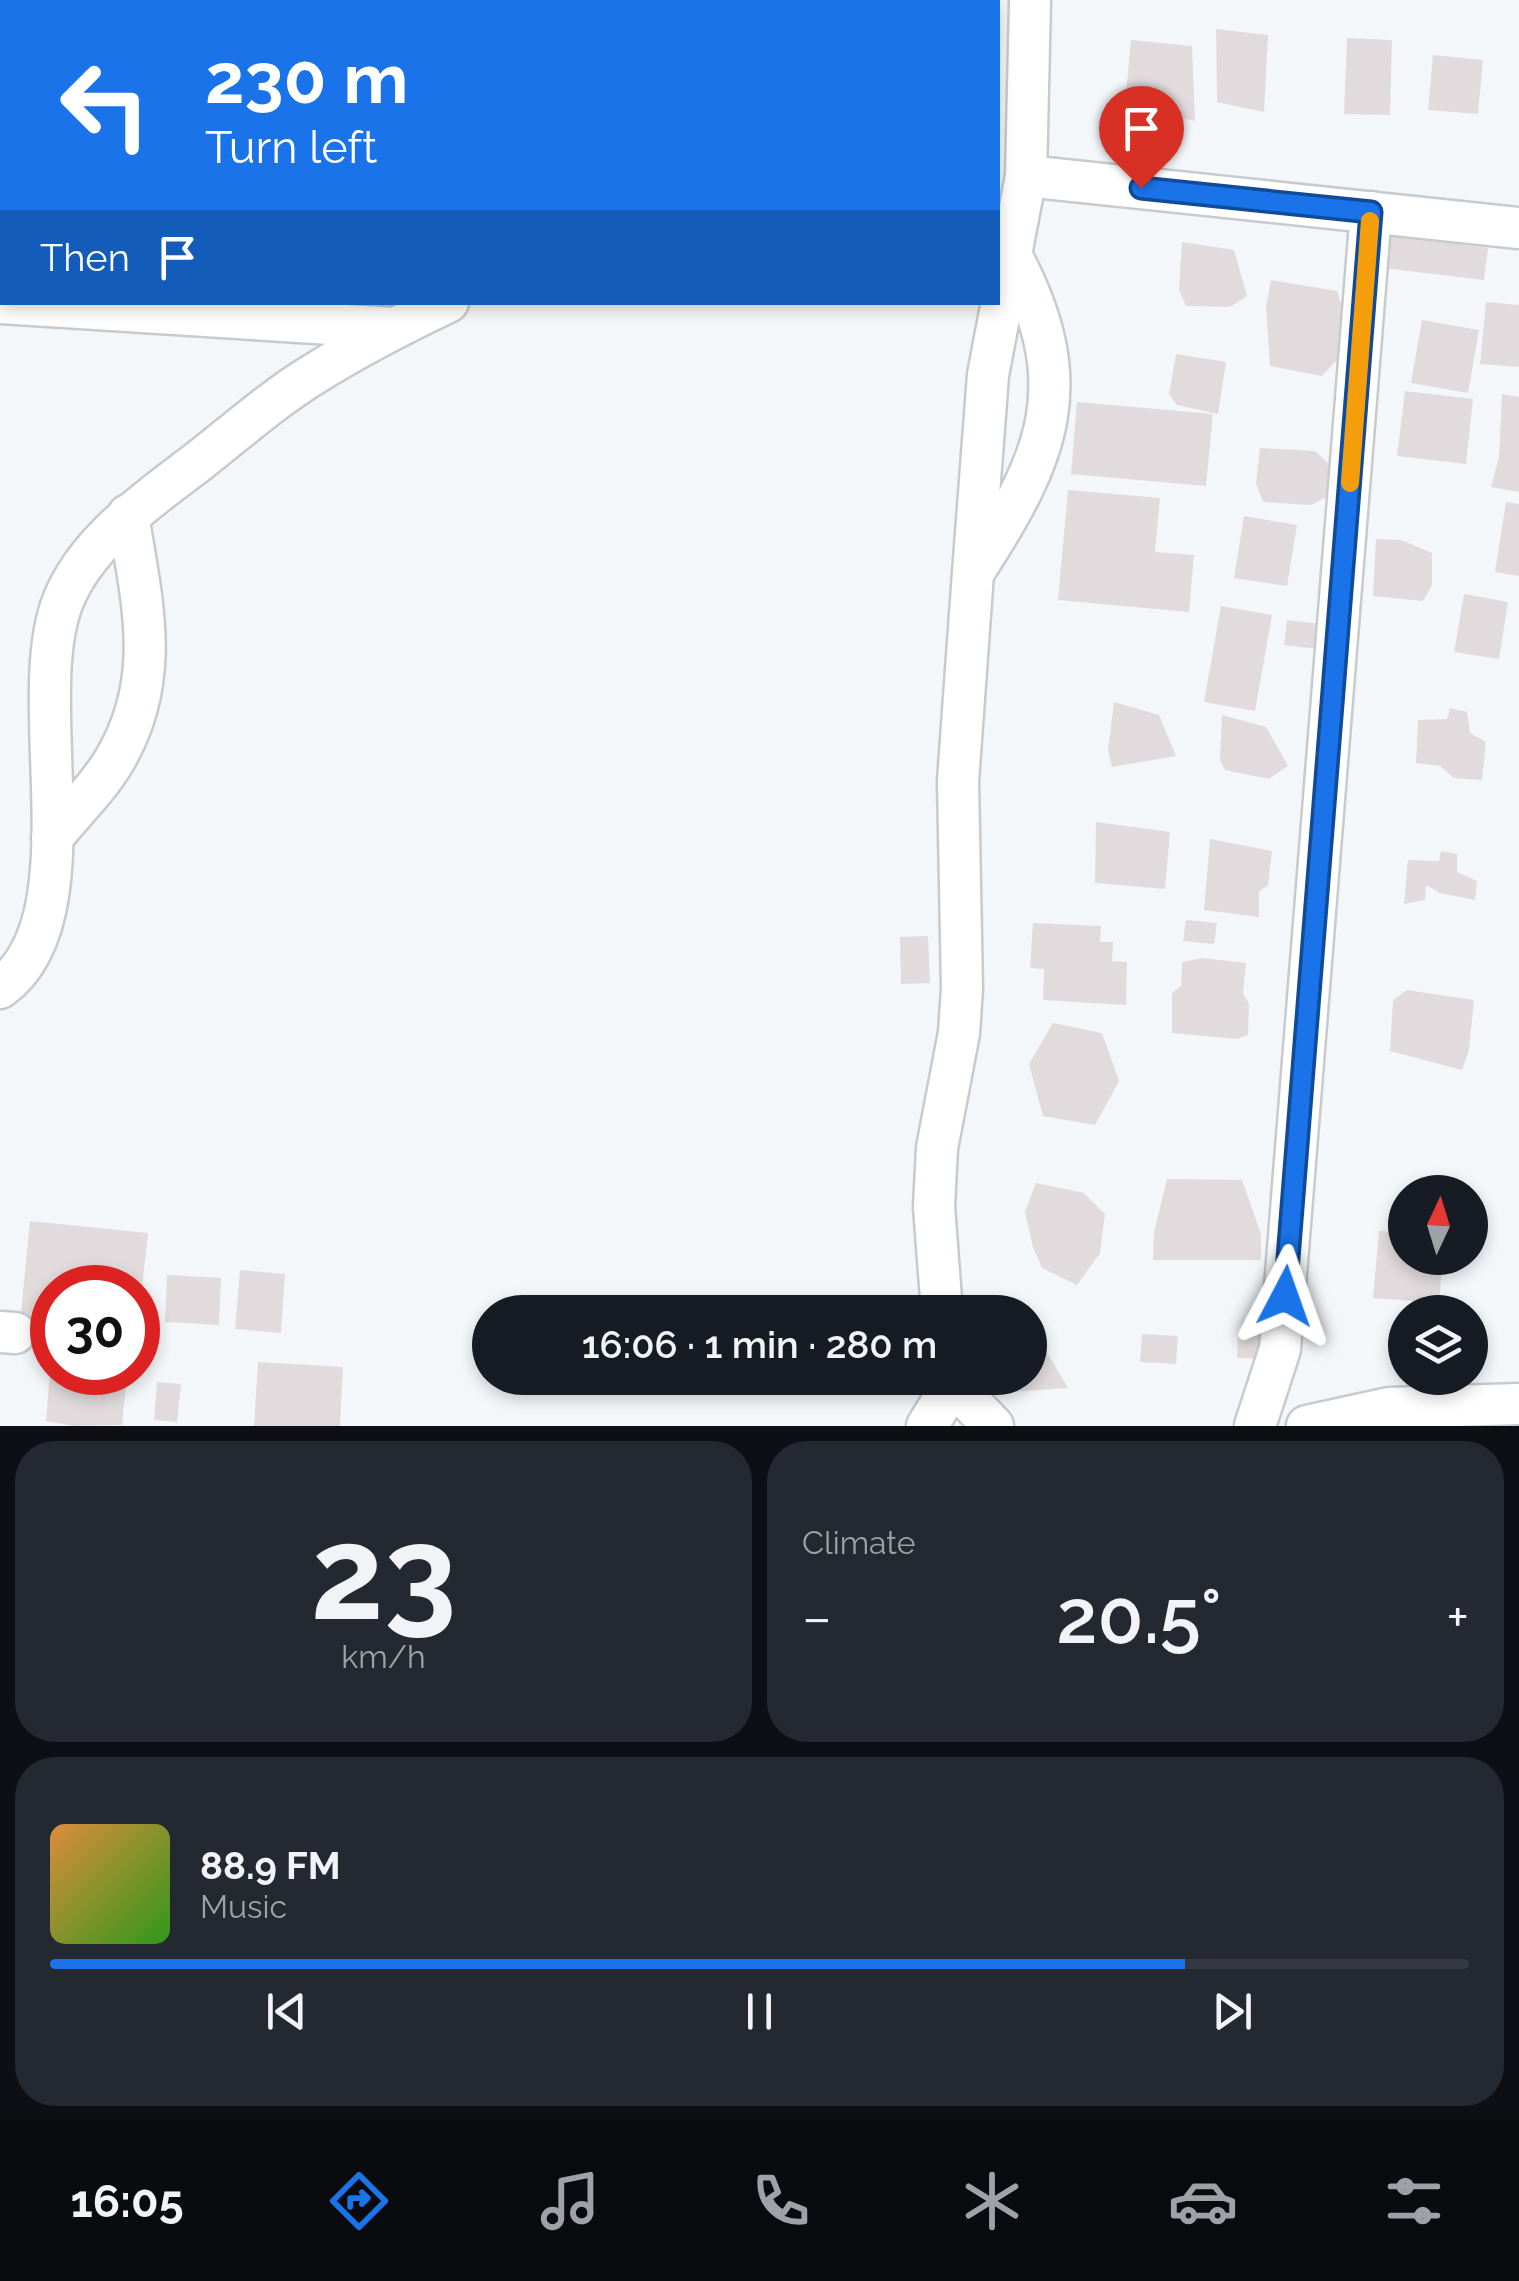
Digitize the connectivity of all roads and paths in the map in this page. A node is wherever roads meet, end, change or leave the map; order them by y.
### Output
1 (1030, 0) edge
2 (1012, 187) edge
3 (1371, 212) junction
4 (1519, 228) edge
5 (1011, 255) junction
6 (32, 305) edge
7 (442, 305) edge
8 (394, 328) junction
9 (128, 515) junction
10 (972, 573) junction
11 (52, 838) junction
12 (0, 988) edge
13 (941, 1295) edge
14 (945, 1395) edge
15 (966, 1395) edge
16 (1519, 1404) edge
17 (927, 1426) edge
18 (994, 1426) edge
19 (1255, 1426) edge
20 (1307, 1426) edge

1 - 2 street
2 - 3 street
2 - 5 street
3 - 4 street
3 - 19 street
5 - 10 street
5 - 10 street
6 - 8 street
7 - 8 street
8 - 9 street
9 - 11 street
9 - 11 street
10 - 13 street
11 - 12 street
14 - 17 street
15 - 18 street
16 - 20 street

